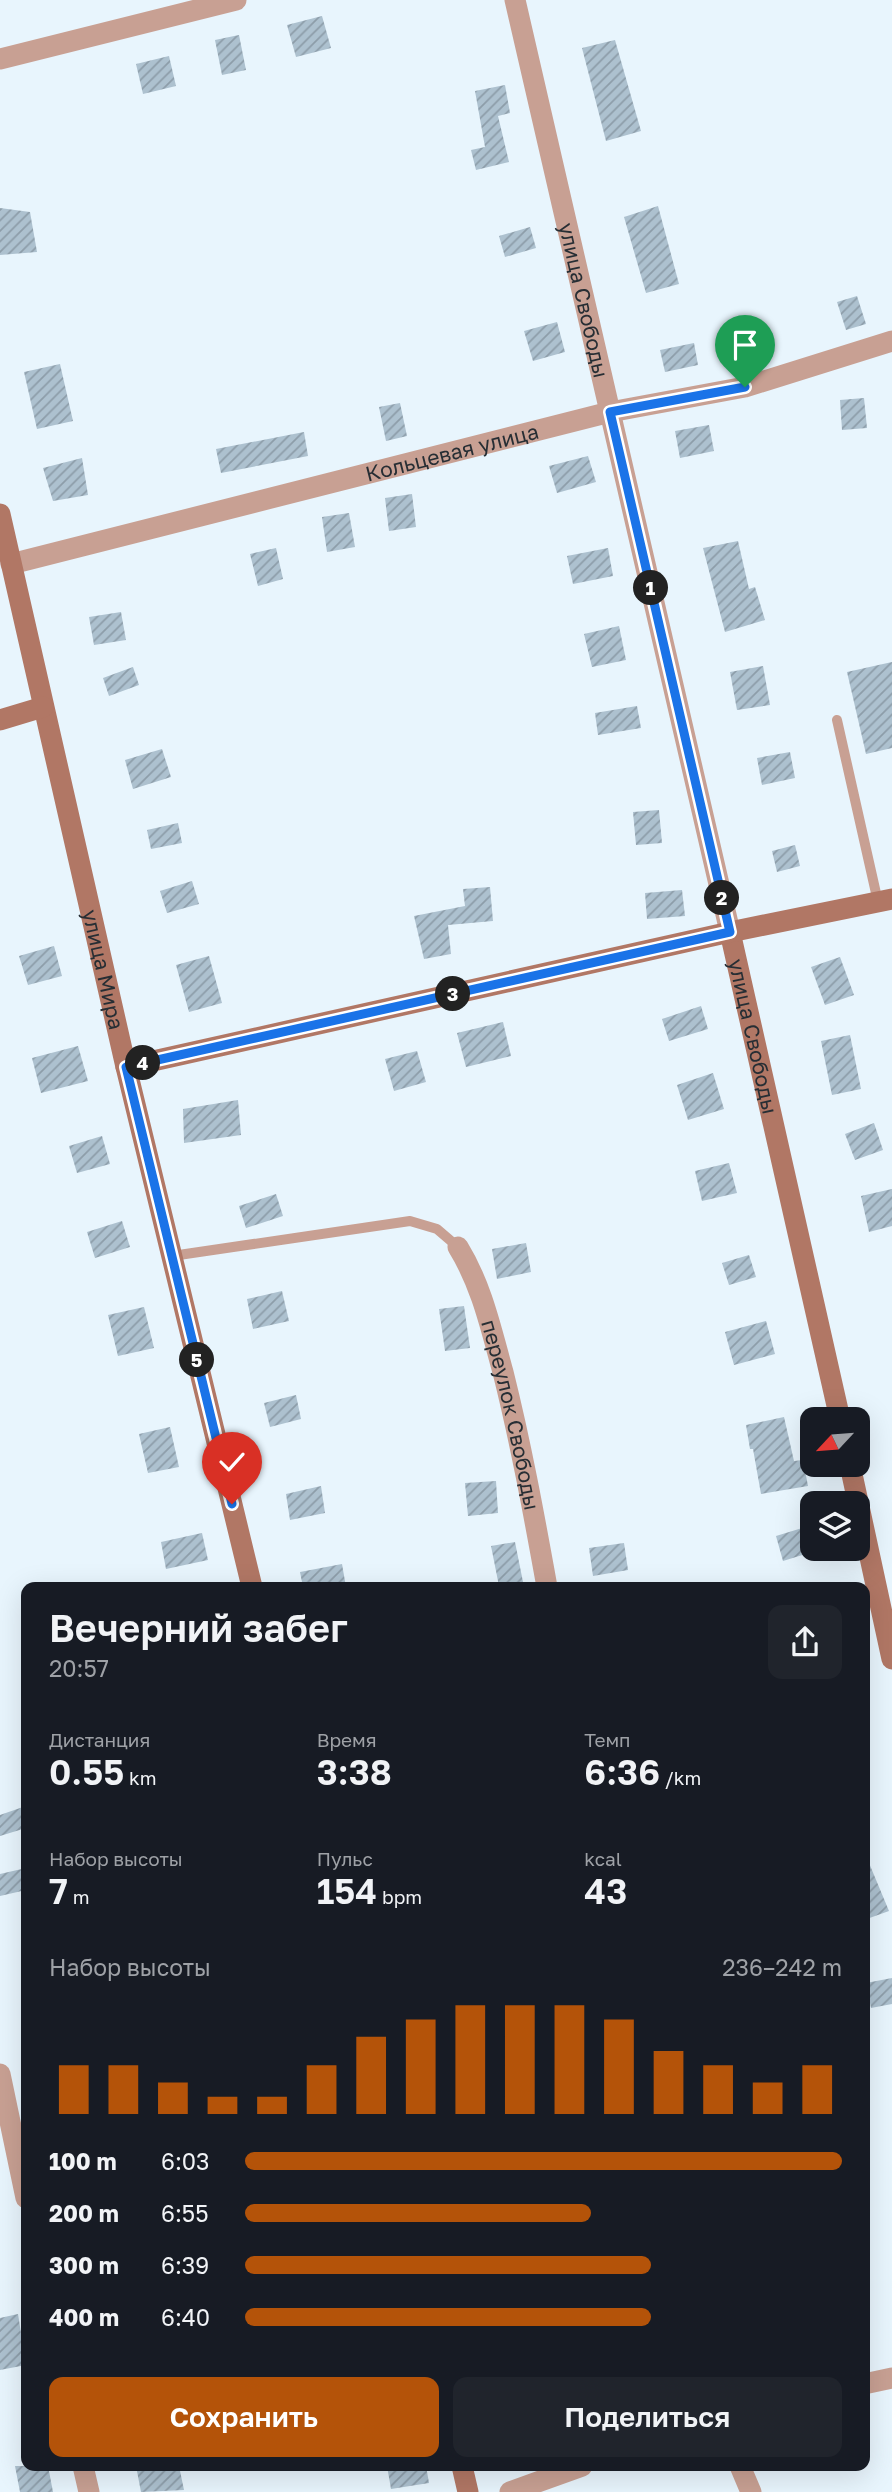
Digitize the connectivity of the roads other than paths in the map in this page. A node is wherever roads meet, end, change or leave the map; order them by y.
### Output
1 (236, 0) edge
2 (515, 0) edge
3 (0, 59) edge
4 (892, 341) edge
5 (610, 412) junction
6 (0, 514) edge
7 (11, 564) junction
8 (43, 707) junction
9 (0, 720) edge
10 (837, 720) dead end
11 (885, 900) edge
12 (730, 932) junction
13 (126, 1067) junction
14 (457, 1247) joint
15 (172, 1256) junction
16 (837, 1407) edge
17 (853, 1477) edge
18 (251, 1582) edge
19 (546, 1582) edge
20 (892, 1659) edge
21 (0, 2074) edge
22 (21, 2174) edge
23 (892, 2378) edge
24 (870, 2383) edge
25 (84, 2471) edge
26 (463, 2471) edge
27 (568, 2471) edge
28 (742, 2471) edge
29 (89, 2492) edge
30 (468, 2492) edge
31 (510, 2492) edge
32 (751, 2492) edge

1 - 3 street
2 - 5 street, улица Свободы
4 - 5 street, Кольцевая улица
5 - 7 street, Кольцевая улица
5 - 12 street, улица Свободы
6 - 7 street, улица Мира
7 - 8 street, улица Мира
8 - 9 street
8 - 13 street, улица Мира
10 - 11 lane
11 - 12 street
12 - 13 street
12 - 16 street, улица Свободы
13 - 15 street, улица Мира
14 - 15 lane
14 - 19 street, переулок Свободы
15 - 18 street, улица Мира
17 - 20 street
21 - 22 street
23 - 24 street
25 - 29 street
26 - 30 street
27 - 31 street
28 - 32 street

